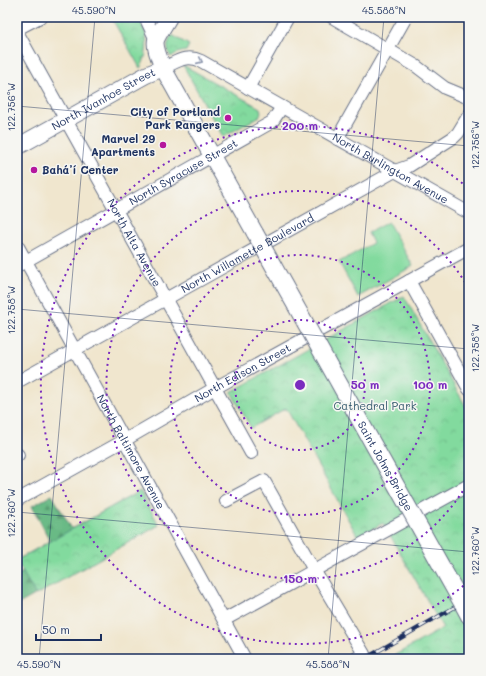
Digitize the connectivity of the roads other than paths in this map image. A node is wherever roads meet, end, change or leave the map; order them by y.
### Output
1 (40, 17) edge
2 (145, 17) edge
3 (169, 17) edge
4 (288, 17) edge
5 (332, 17) edge
6 (406, 17) edge
7 (17, 29) edge
8 (17, 32) edge
9 (156, 40) junction
10 (388, 49) junction
11 (163, 68) junction
12 (248, 88) junction
13 (469, 98) edge
14 (282, 107) junction
15 (469, 114) edge
16 (65, 120) junction
17 (337, 139) junction
18 (17, 148) edge
19 (213, 156) junction
20 (395, 171) junction
21 (116, 210) junction
22 (469, 213) edge
23 (17, 245) edge
24 (469, 248) edge
25 (21, 263) edge
26 (409, 281) junction
27 (166, 299) junction
28 (74, 350) junction
29 (17, 382) edge
30 (215, 388) junction
31 (469, 389) edge
32 (125, 440) junction
33 (251, 453) dead end
34 (469, 484) edge
35 (17, 500) edge
36 (226, 501) dead end
37 (314, 570) junction
38 (469, 616) edge
39 (224, 620) junction
40 (360, 656) edge
41 (245, 659) edge

1 - 7 street
2 - 9 street
3 - 9 main road
4 - 12 street
5 - 10 street
6 - 10 street
8 - 16 street, North Alta Avenue
9 - 11 main road, North Ivanhoe Street
10 - 13 street
10 - 17 street
11 -> 12 street, North Burlington Avenue
11 - 16 main road, North Ivanhoe Street
11 - 19 main road, Saint Johns Bridge
12 - 14 street, North Burlington Avenue
14 - 17 street, North Burlington Avenue
14 - 19 street, North Syracuse Street
15 - 20 street, North Willamette Boulevard
16 - 18 main road, North Ivanhoe Street
16 - 21 street, North Alta Avenue
17 - 20 street, North Burlington Avenue
19 - 21 street, North Syracuse Street
19 - 38 main road, Saint Johns Bridge, bridge
20 - 22 street, North Burlington Avenue
20 - 27 street, North Willamette Boulevard
21 - 25 street, North Syracuse Street
21 - 27 street, North Alta Avenue
23 - 25 street, North Baltimore Avenue
24 - 26 street, North Edison Street
25 - 28 street, North Baltimore Avenue
26 - 30 street, North Edison Street
26 - 31 street
27 - 28 street, North Willamette Boulevard
27 - 30 street, North Alta Avenue
28 - 29 street, North Willamette Boulevard
28 - 32 street, North Baltimore Avenue
30 - 32 street, North Edison Street
30 - 33 street, North Alta Avenue
32 - 35 street, North Edison Street
32 - 39 street, North Baltimore Avenue
34 - 37 street
36 - 37 street
37 - 39 street
37 - 40 street
39 - 41 street, North Baltimore Avenue

